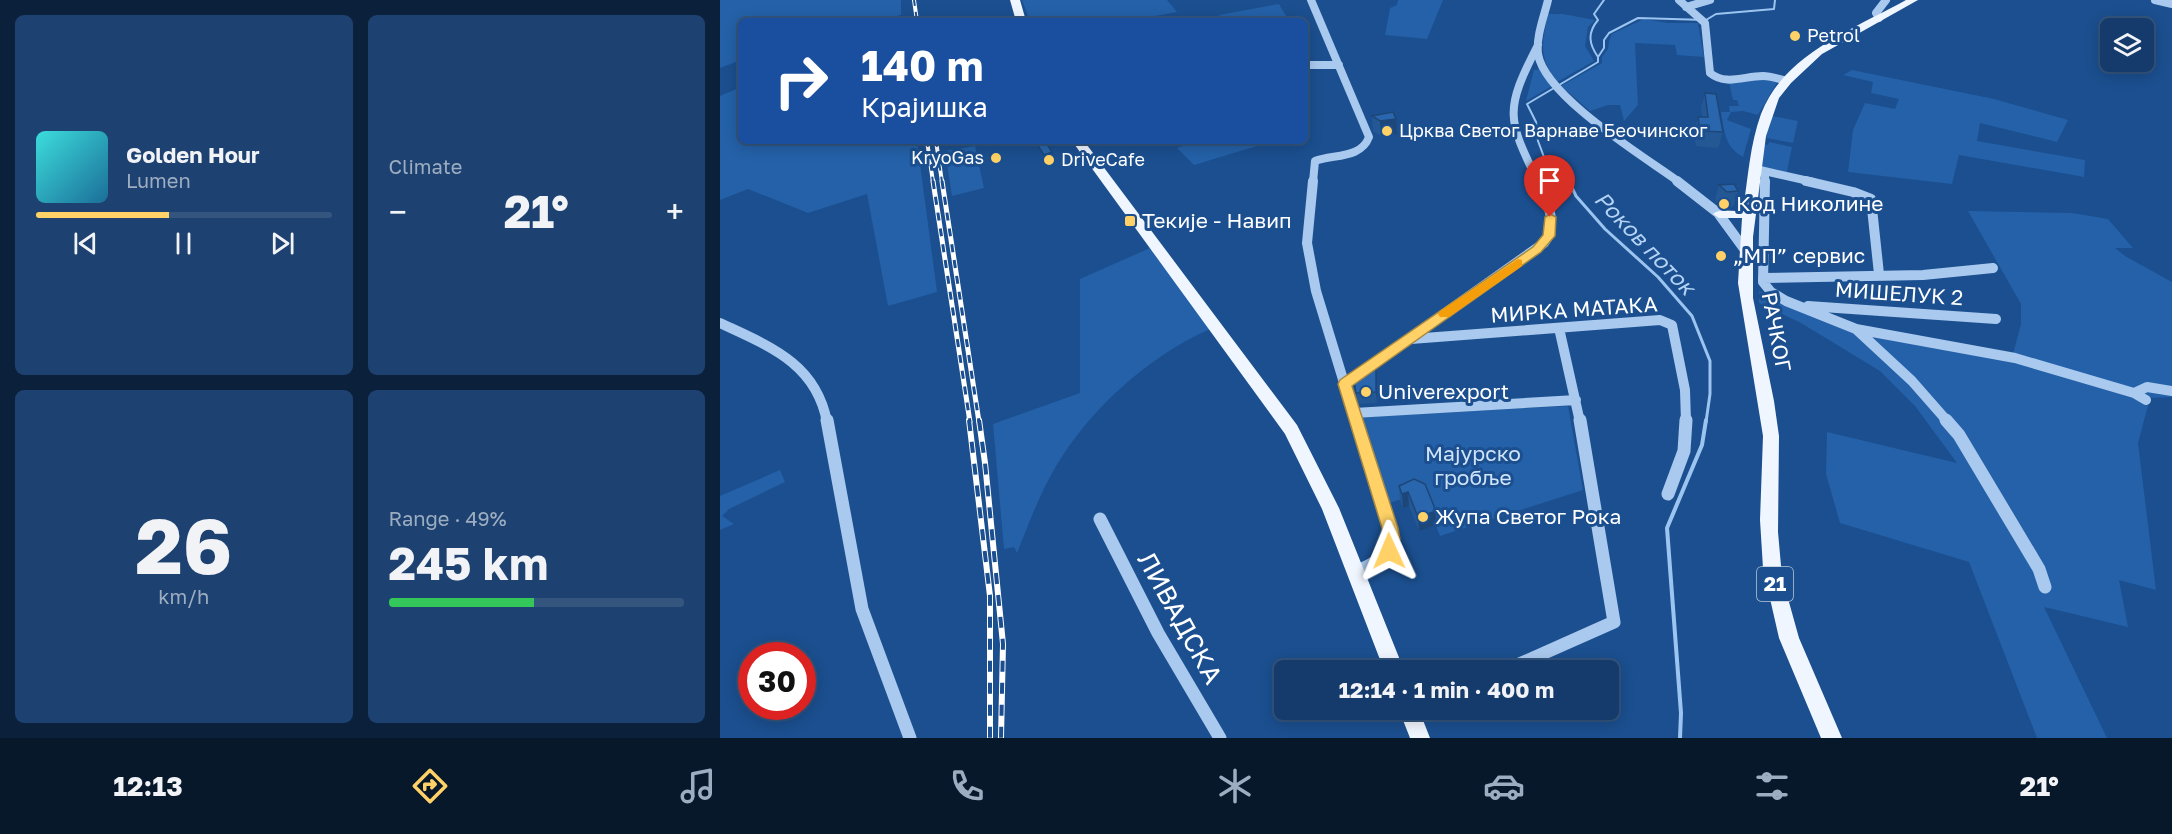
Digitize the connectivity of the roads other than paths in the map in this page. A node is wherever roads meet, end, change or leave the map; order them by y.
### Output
1 (1015, 0) edge
2 (1311, 0) edge
3 (1548, 0) edge
4 (1678, 0) edge
5 (1710, 0) edge
6 (1886, 0) edge
7 (1913, 0) edge
8 (2156, 0) edge
9 (2172, 4) edge
10 (1686, 7) junction
11 (1021, 18) edge
12 (1879, 18) junction
13 (1538, 45) junction
14 (1308, 65) edge
15 (1339, 65) junction
16 (1526, 67) junction
17 (1543, 67) junction
18 (1787, 81) junction
19 (1080, 144) edge
20 (1760, 170) junction
21 (1749, 212) junction
22 (1719, 214) junction
23 (1745, 250) junction
24 (1993, 268) dead end
25 (1880, 274) junction
26 (1763, 278) junction
27 (1799, 306) junction
28 (1996, 319) dead end
29 (720, 322) edge
30 (1558, 328) junction
31 (1856, 329) junction
32 (1409, 339) junction
33 (1345, 384) junction
34 (2172, 390) edge
35 (2134, 393) junction
36 (1576, 400) junction
37 (2146, 400) dead end
38 (1354, 413) junction
39 (1668, 494) dead end
40 (1100, 519) dead end
41 (1355, 572) junction
42 (2045, 587) dead end
43 (1390, 660) edge
44 (1528, 660) edge
45 (1415, 720) edge
46 (910, 738) edge
47 (1220, 738) edge
48 (1420, 738) edge
49 (1832, 738) edge

1 - 11 main road
2 - 15 street
3 - 13 street
4 - 10 street
5 - 10 street
6 - 12 street
7 - 12 main road, РАЧКОГ / 21
8 - 9 street
10 - 18 street
12 - 18 main road, РАЧКОГ / 21
13 - 16 street
13 - 17 street
14 - 15 street
15 - 33 street
16 - 17 street
16 - 32 street
17 - 22 street
18 - 20 main road, РАЧКОГ / 21
19 - 41 main road
20 - 21 main road, РАЧКОГ / 21
20 - 25 street
20 - 26 street
21 - 22 main road
21 - 23 main road, РАЧКОГ / 21
22 - 23 street
23 - 49 main road, РАЧКОГ / 21
24 - 25 street
25 - 26 street
26 - 27 street
27 - 28 street, МИШЕЛУК 2
27 - 31 street
29 - 46 street
30 - 32 street, МИРКА МАТАКА
30 - 36 street
30 - 39 street, МИРКА МАТАКА
31 - 35 street
31 - 42 street
32 - 33 street
33 - 38 street
34 - 35 street
35 - 37 street
36 - 38 street
36 - 44 street
38 - 41 street
40 - 47 street, ЛИВАДСКА
41 - 43 main road
45 - 48 main road

